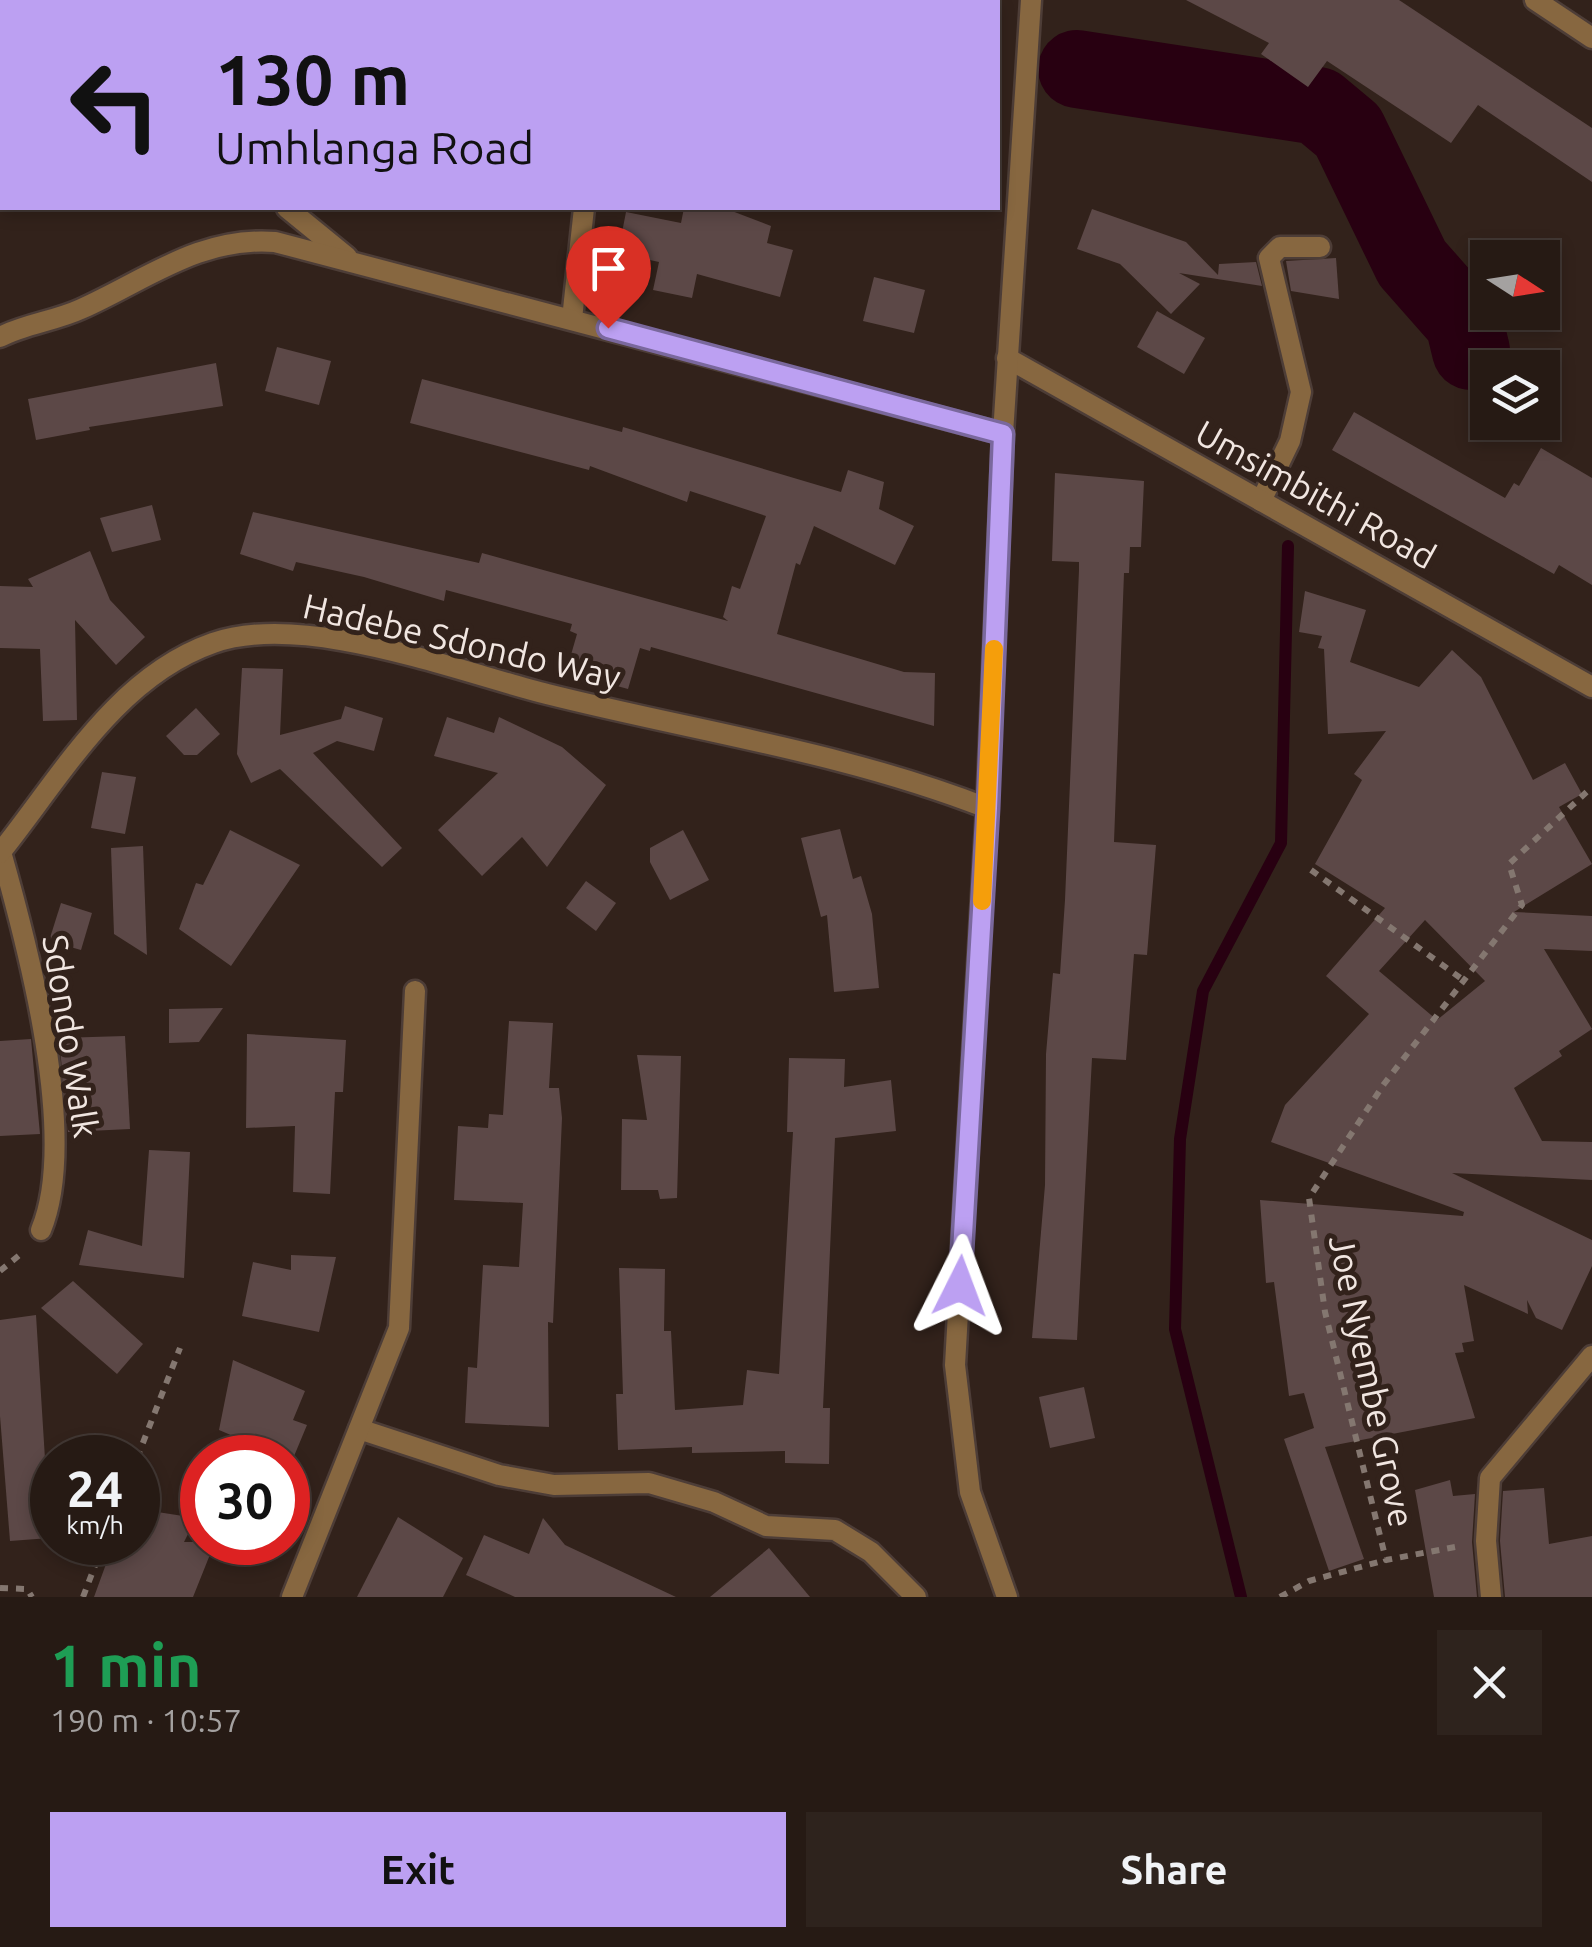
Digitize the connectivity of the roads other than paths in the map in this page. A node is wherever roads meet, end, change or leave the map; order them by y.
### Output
1 (1031, 0) edge
2 (1535, 0) edge
3 (1592, 38) edge
4 (289, 210) edge
5 (584, 210) edge
6 (1320, 247) dead end
7 (350, 260) junction
8 (572, 319) junction
9 (0, 337) edge
10 (1007, 358) junction
11 (1003, 434) junction
12 (1261, 501) junction
13 (1592, 687) edge
14 (988, 808) junction
15 (0, 853) edge
16 (416, 992) dead end
17 (41, 1230) dead end
18 (1592, 1356) edge
19 (359, 1429) junction
20 (292, 1597) edge
21 (916, 1597) edge
22 (1007, 1597) edge
23 (1491, 1597) edge

1 - 10 street
2 - 3 street
4 - 7 street
5 - 8 street
6 - 12 street
7 - 8 street
7 - 9 street
8 - 11 street
10 - 11 street
10 - 12 street, Umsimbithi Road
11 - 14 street
12 - 13 street, Umsimbithi Road
14 - 15 street, Hadebe Sdondo Way
14 - 22 street
15 - 17 street, Sdondo Walk
16 - 19 street
18 - 23 street
19 - 20 street
19 - 21 street

